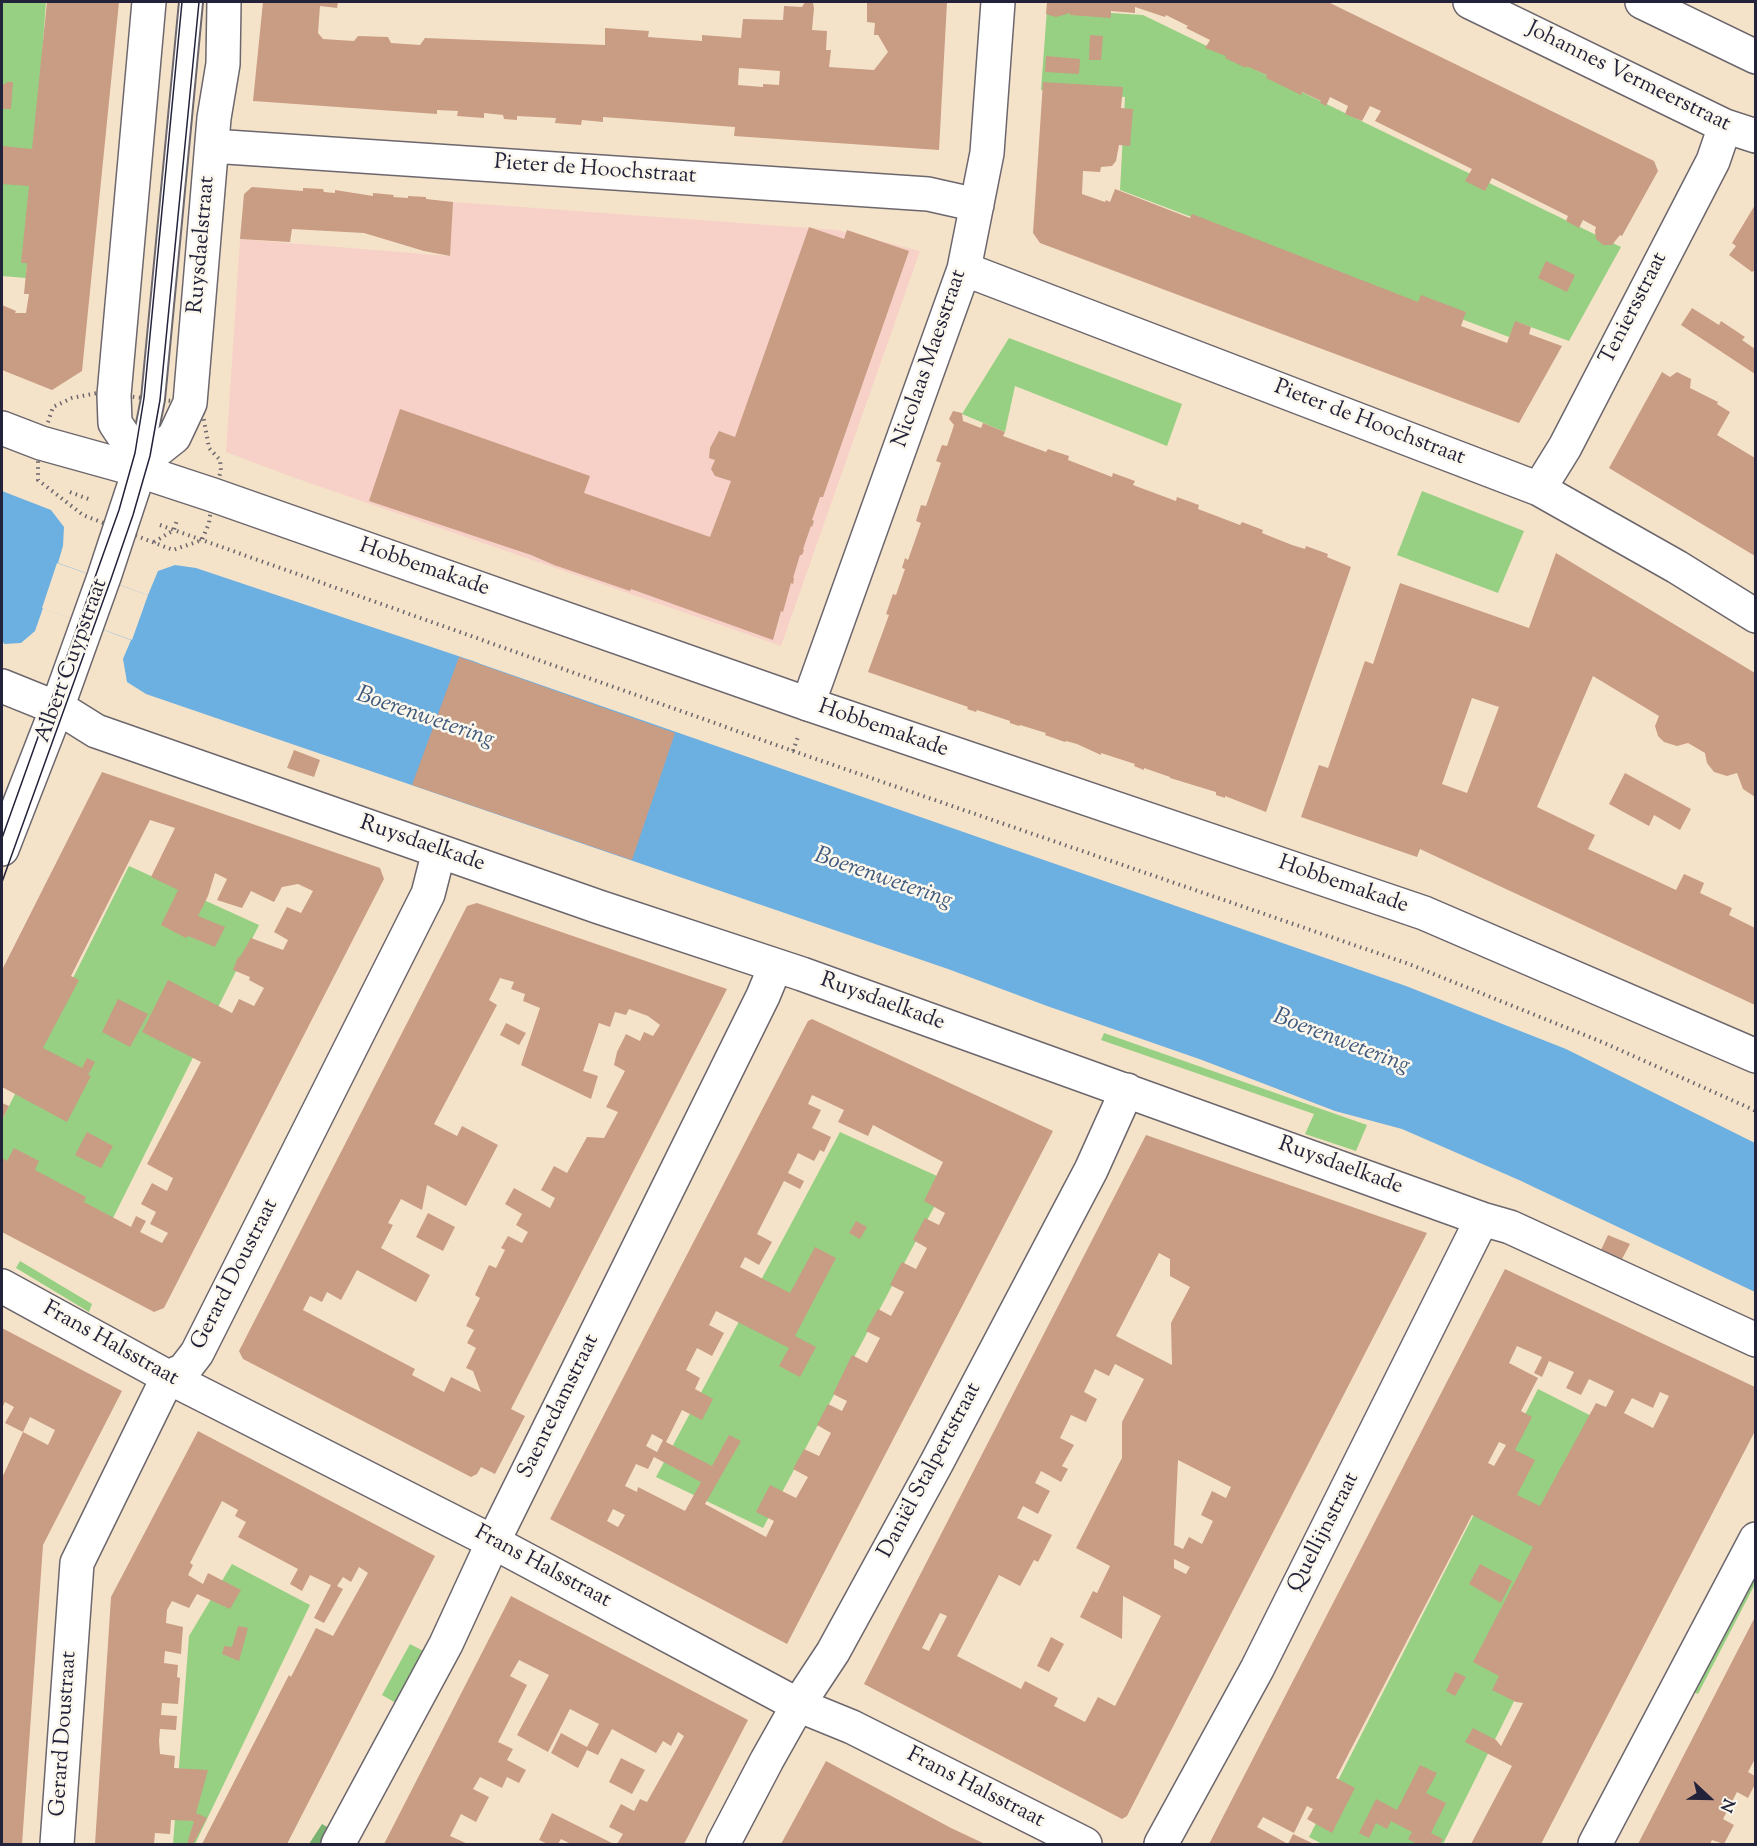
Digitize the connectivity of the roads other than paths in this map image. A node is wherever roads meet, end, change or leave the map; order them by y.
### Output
1 (149, 2) edge
2 (191, 2) edge
3 (224, 2) edge
4 (998, 2) edge
5 (1470, 2) edge
6 (1642, 2) edge
7 (1755, 57) edge
8 (1740, 131) edge
9 (212, 146) junction
10 (977, 205) junction
11 (964, 269) junction
12 (2, 428) edge
13 (139, 471) junction
14 (1539, 489) junction
15 (1755, 616) edge
16 (2, 686) edge
17 (808, 704) junction
18 (57, 708) junction
19 (2, 849) edge
20 (439, 851) junction
21 (776, 967) junction
22 (1755, 1056) edge
23 (1127, 1090) junction
24 (1482, 1219) junction
25 (2, 1286) edge
26 (1755, 1340) edge
27 (168, 1377) junction
28 (1755, 1539) edge
29 (493, 1542) junction
30 (798, 1705) junction
31 (57, 1845) edge
32 (338, 1845) edge
33 (723, 1845) edge
34 (1085, 1845) edge
35 (1161, 1845) edge
36 (1595, 1845) edge

1 - 13 street
2 - 13 lane, Ruysdaelstraat
3 - 9 street, Ruysdaelstraat
4 - 10 street, Nicolaas Maesstraat
5 - 8 street, Johannes Vermeerstraat
6 - 7 street
8 - 14 street, Teniersstraat
9 - 10 street, Pieter de Hoochstraat
9 - 13 street, Ruysdaelstraat
10 - 11 street, Nicolaas Maesstraat
11 - 14 street, Pieter de Hoochstraat
11 - 17 street, Nicolaas Maesstraat
12 - 13 street, Hobbemakade
13 - 17 street, Hobbemakade
13 - 18 street, Albert Cuypstraat
14 - 15 street, Pieter de Hoochstraat
16 - 18 street, Ruysdaelkade
17 - 22 street, Hobbemakade
18 - 19 street, Albert Cuypstraat
18 - 20 street, Ruysdaelkade
20 - 21 street, Ruysdaelkade
20 - 27 street, Gerard Doustraat
21 - 23 street, Ruysdaelkade
21 - 29 street, Saenredamstraat
23 - 24 street, Ruysdaelkade
23 - 30 street, Daniël Stalpertstraat
24 - 26 street, Ruysdaelkade
24 - 35 street, Quellijnstraat
25 - 27 street, Frans Halsstraat
27 - 29 street, Frans Halsstraat
27 - 31 street, Gerard Doustraat
28 - 36 street
29 - 30 street, Frans Halsstraat
29 - 32 street, Saenredamstraat
30 - 33 street, Daniël Stalpertstraat
30 - 34 street, Frans Halsstraat

